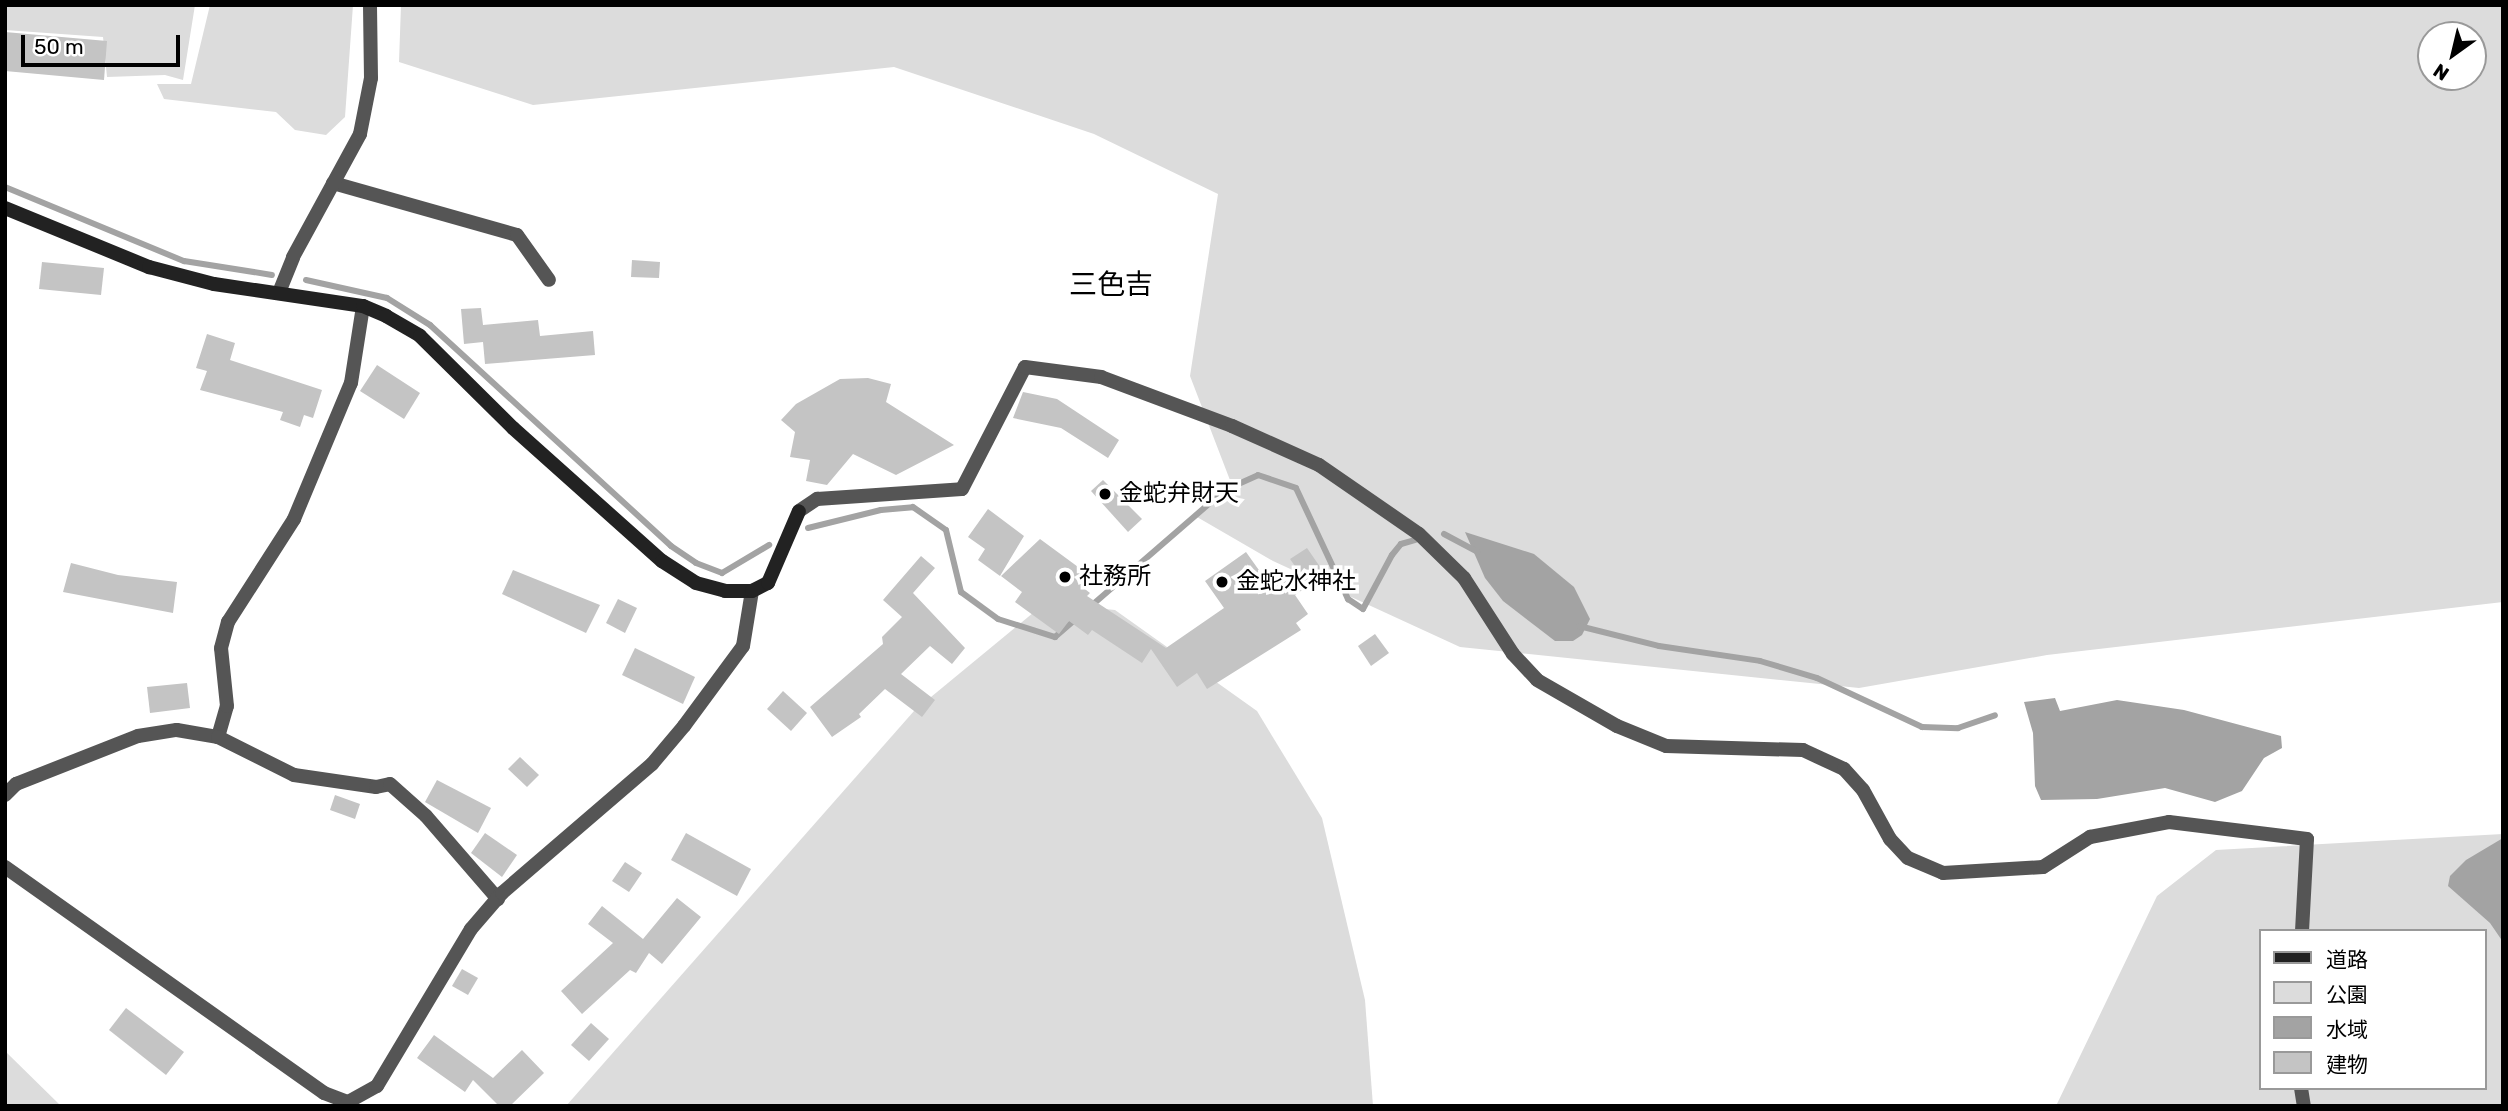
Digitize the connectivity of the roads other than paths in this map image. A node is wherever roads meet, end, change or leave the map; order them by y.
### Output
1 (370, 5) edge
2 (333, 183) junction
3 (5, 208) edge
4 (549, 280) dead end
5 (280, 290) junction
6 (363, 306) junction
7 (752, 592) junction
8 (218, 737) junction
9 (5, 795) edge
10 (5, 867) edge
11 (498, 899) junction
12 (2302, 929) edge
13 (366, 1099) edge

1 - 2 street
2 - 4 street
2 - 5 street
3 - 5 street
5 - 6 street
6 - 7 street
6 - 8 street
7 - 11 street
7 - 12 street
8 - 9 street
8 - 11 street
10 - 13 street
11 - 13 street

